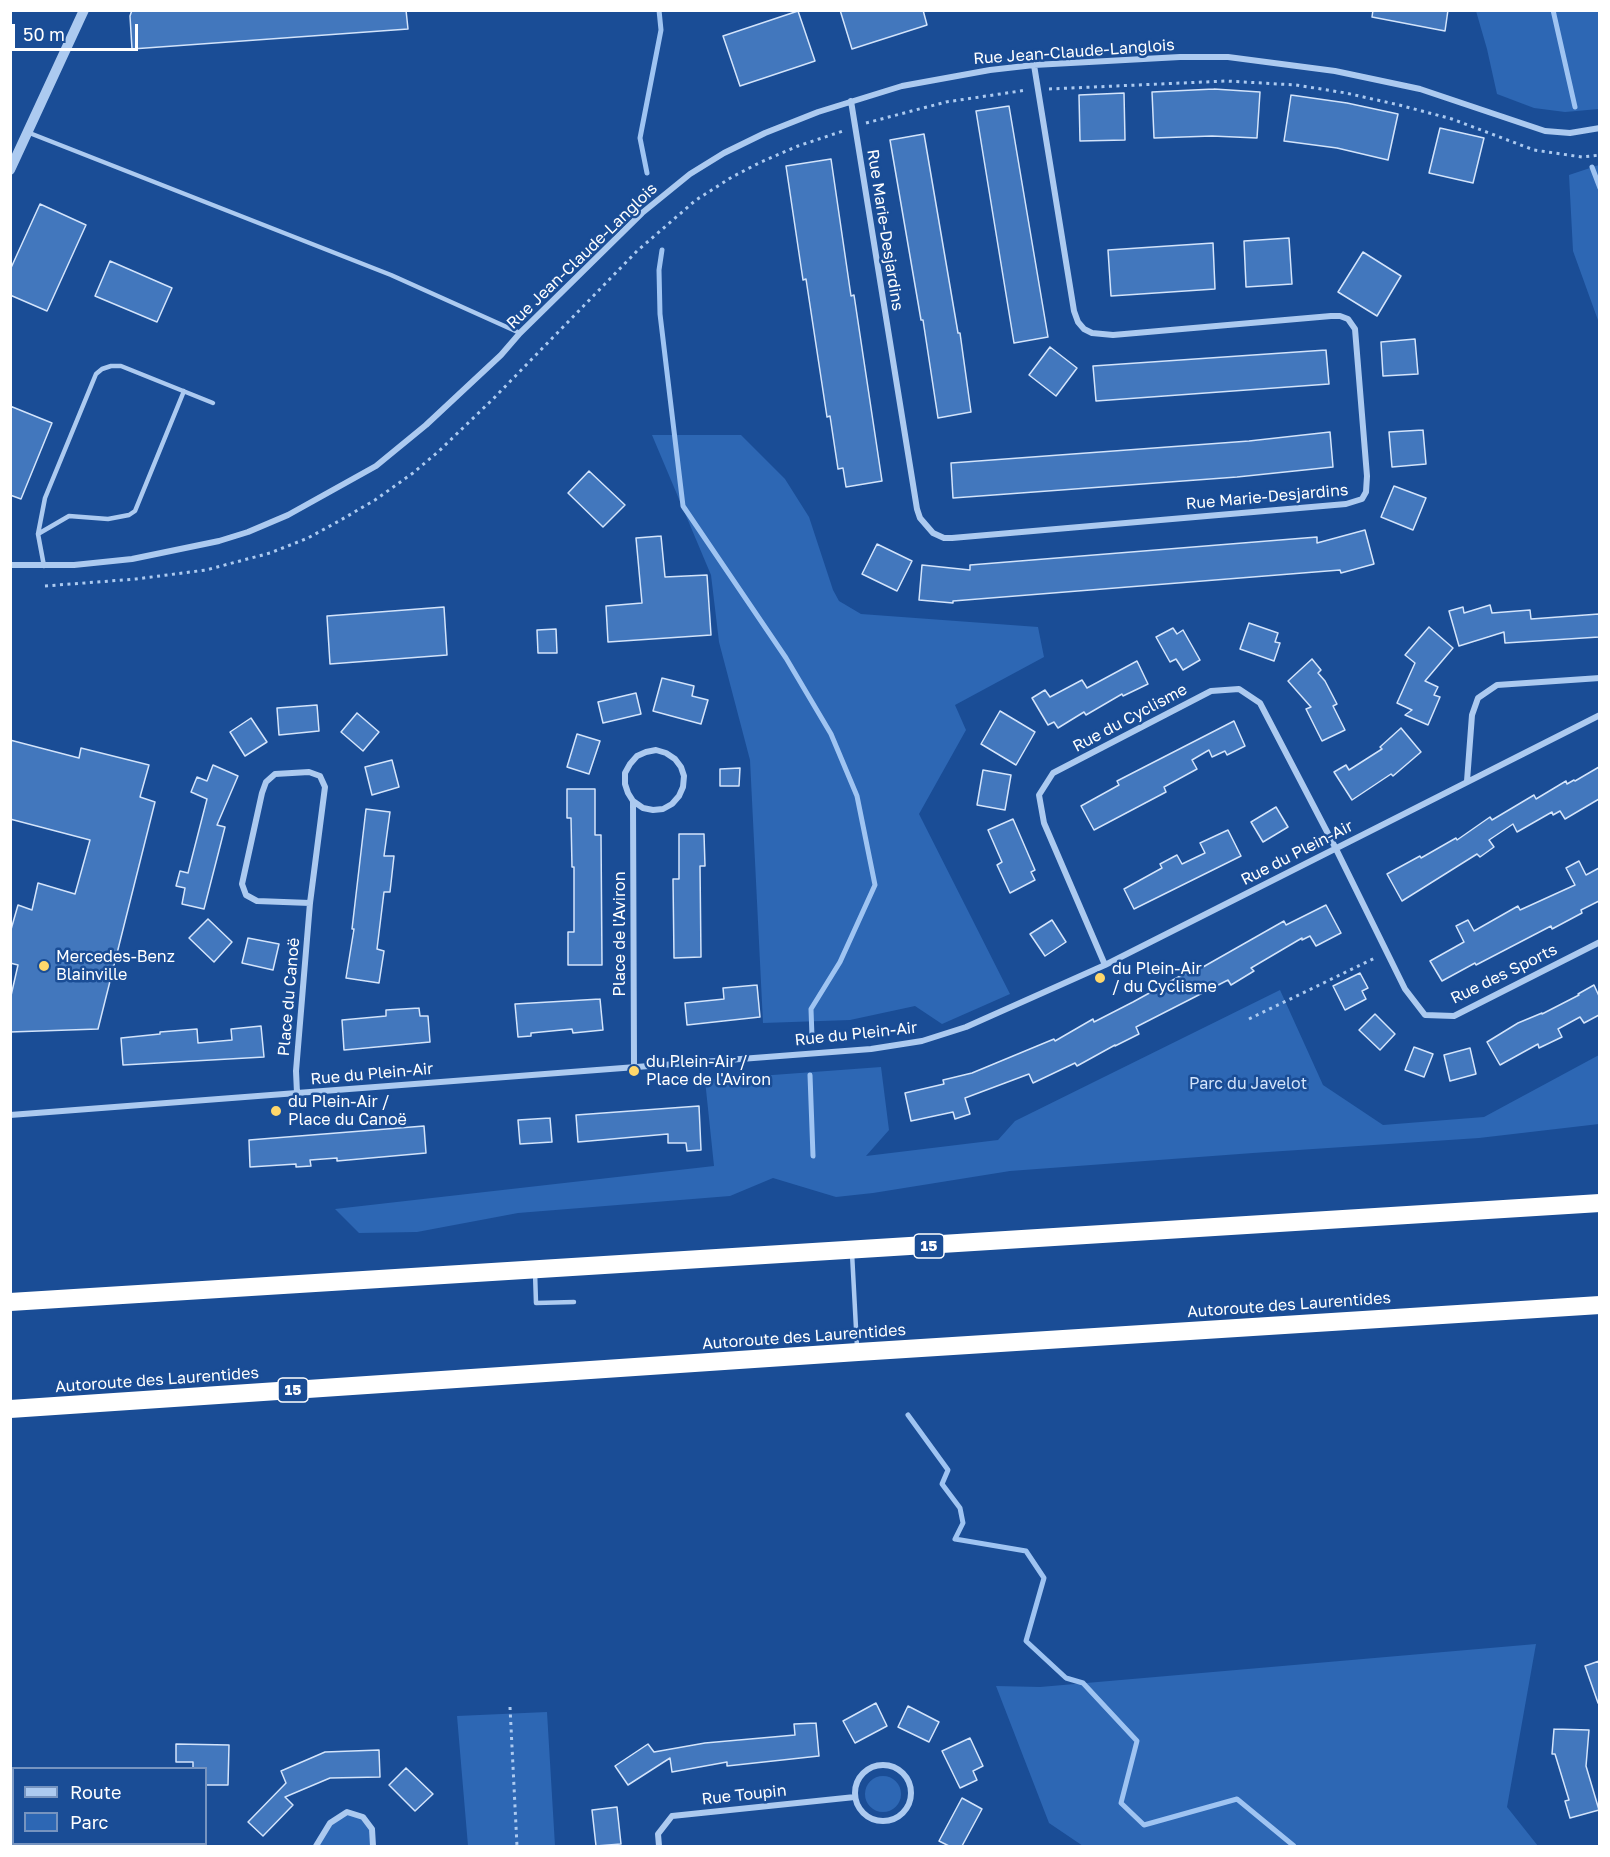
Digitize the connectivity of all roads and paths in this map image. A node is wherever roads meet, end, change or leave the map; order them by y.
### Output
1 (84, 10) edge
2 (1034, 65) junction
3 (1062, 88) dead end
4 (1020, 91) dead end
5 (851, 101) junction
6 (872, 122) dead end
7 (1599, 128) edge
8 (27, 132) junction
9 (1599, 155) edge
10 (10, 170) edge
11 (520, 333) junction
12 (184, 391) junction
13 (213, 403) dead end
14 (38, 534) junction
15 (10, 565) edge
16 (44, 566) junction
17 (1599, 678) edge
18 (1599, 715) edge
19 (1467, 781) junction
20 (633, 801) junction
21 (1336, 849) junction
22 (310, 903) junction
23 (1599, 942) edge
24 (1387, 953) junction
25 (1104, 965) junction
26 (1249, 1018) dead end
27 (634, 1066) junction
28 (297, 1093) junction
29 (10, 1115) edge
30 (1599, 1203) edge
31 (852, 1251) junction
32 (535, 1270) junction
33 (10, 1302) edge
34 (574, 1302) dead end
35 (1599, 1305) edge
36 (858, 1352) junction
37 (11, 1410) edge
38 (510, 1707) dead end
39 (855, 1797) junction
40 (316, 1846) edge
41 (373, 1846) edge
42 (517, 1846) edge
43 (659, 1846) edge

1 - 8 street
2 - 5 street, Rue Jean-Claude-Langlois
2 - 5 street, Rue Marie-Desjardins
2 - 7 street, Rue Jean-Claude-Langlois
3 - 9 path
4 - 6 path
5 - 11 street, Rue Jean-Claude-Langlois
8 - 10 street
8 - 11 lane
11 - 16 street, Rue Jean-Claude-Langlois
12 - 13 lane
12 - 14 lane
12 - 14 lane
14 - 16 lane
15 - 16 street, Rue Jean-Claude-Langlois
17 - 19 street
18 - 19 street, Rue du Plein-Air
19 - 21 street, Rue du Plein-Air
20 - 20 street, Place de l'Aviron
20 - 27 street, Place de l'Aviron
21 - 24 street, Rue des Sports
21 - 25 street, Rue du Plein-Air
21 - 25 street, Rue du Cyclisme
22 - 22 street, Place du Canoë
22 - 28 street, Place du Canoë
23 - 24 street, Rue des Sports
24 - 26 path
25 - 27 street, Rue du Plein-Air
27 - 28 street, Rue du Plein-Air
28 - 29 street, Rue du Plein-Air
30 - 31 highway, 15
31 - 32 highway, 15
31 - 36 lane
32 - 33 highway, 15
32 - 34 lane
35 - 36 highway, Autoroute des Laurentides / 15
36 - 37 highway, Autoroute des Laurentides / 15
38 - 42 path
39 - 39 street
39 - 43 street, Rue Toupin
40 - 41 street

